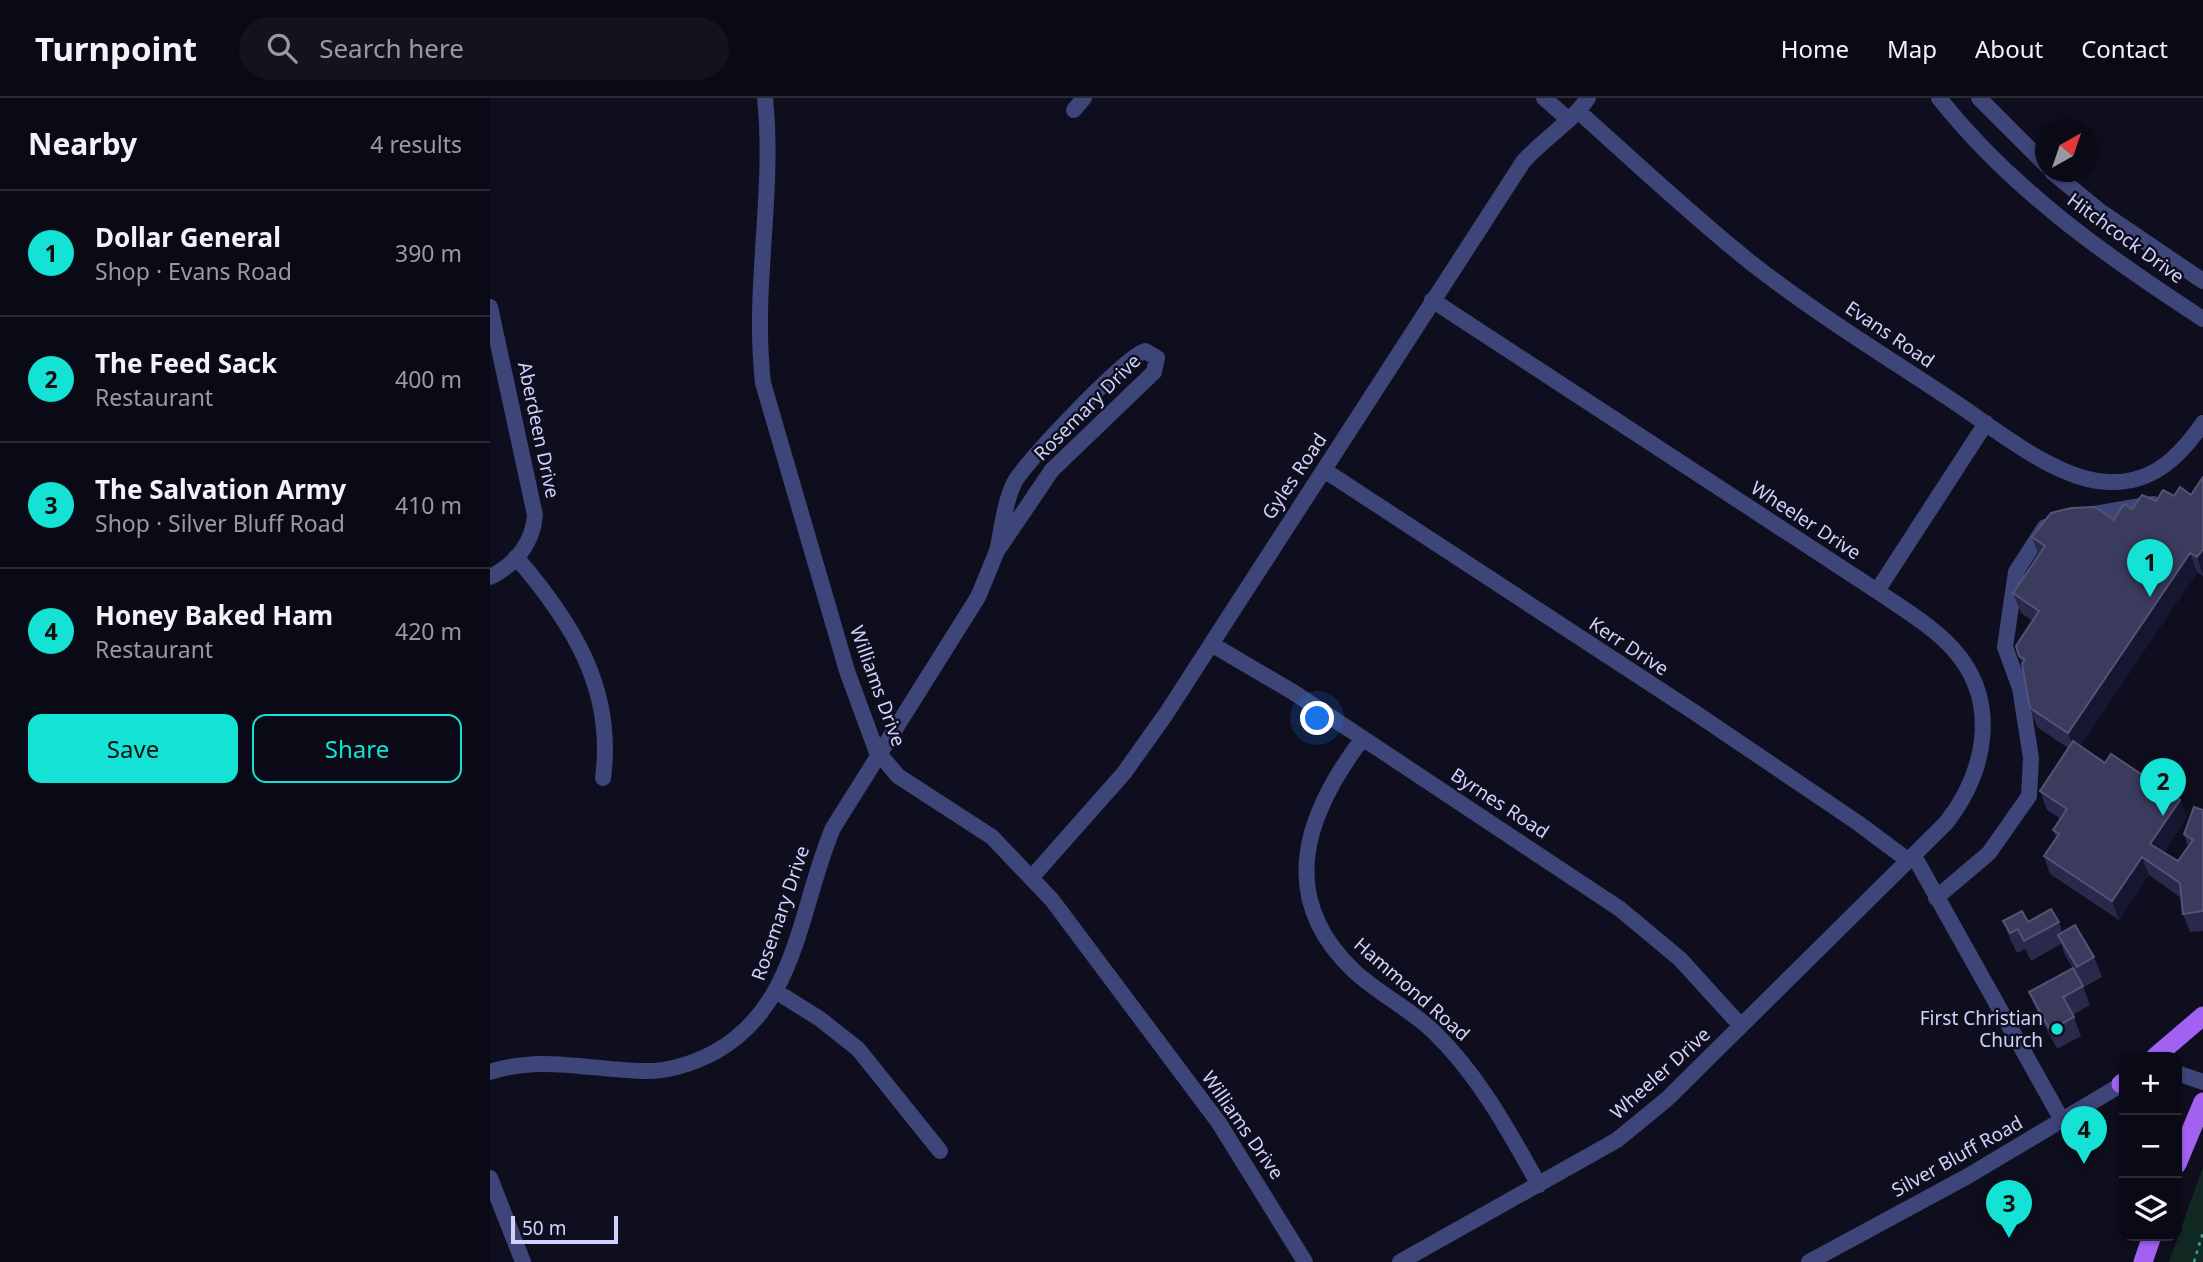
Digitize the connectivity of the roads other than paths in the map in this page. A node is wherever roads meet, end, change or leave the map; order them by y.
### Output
1 (765, 98) edge
2 (1544, 98) edge
3 (1939, 98) edge
4 (1979, 98) edge
5 (1578, 110) edge
6 (2035, 154) edge
7 (2064, 182) edge
8 (2203, 281) edge
9 (1432, 300) junction
10 (490, 307) edge
11 (2203, 319) edge
12 (1986, 423) junction
13 (2203, 423) edge
14 (1324, 470) junction
15 (2166, 500) edge
16 (997, 551) junction
17 (516, 557) junction
18 (490, 577) edge
19 (1877, 591) junction
20 (1213, 645) junction
21 (1363, 738) junction
22 (880, 757) junction
23 (603, 778) dead end
24 (1911, 859) junction
25 (1032, 877) junction
26 (1936, 898) junction
27 (777, 992) junction
28 (2203, 1016) edge
29 (1741, 1026) junction
30 (2161, 1052) edge
31 (490, 1072) edge
32 (2182, 1075) edge
33 (2203, 1082) edge
34 (2119, 1086) edge
35 (2203, 1102) edge
36 (2063, 1122) junction
37 (940, 1150) dead end
38 (2182, 1152) edge
39 (490, 1178) edge
40 (1539, 1185) junction
41 (2150, 1241) edge
42 (1820, 1259) edge
43 (523, 1262) edge
44 (1305, 1262) edge
45 (1399, 1262) edge
46 (2143, 1262) edge

1 - 22 street, Williams Drive
2 - 5 street, Evans Road
3 - 11 street, Hitchcock Drive
4 - 6 street
5 - 9 street, Gyles Road
5 - 12 street, Evans Road
7 - 8 street, Hitchcock Drive
9 - 14 street, Gyles Road
9 - 19 street, Wheeler Drive
10 - 17 street, Aberdeen Drive
12 - 13 street, Evans Road
12 - 19 street
14 - 20 street, Gyles Road
14 - 24 street, Kerr Drive
15 - 26 street
16 - 16 street, Rosemary Drive
16 - 22 street, Rosemary Drive
17 - 18 street
17 - 23 street
19 - 24 street, Wheeler Drive
20 - 21 street, Byrnes Road
20 - 25 street, Gyles Road
21 - 29 street, Byrnes Road
21 - 40 street, Hammond Road
22 - 25 street, Williams Drive
22 - 27 street, Rosemary Drive
24 - 26 street, Kerr Drive
24 - 29 street, Wheeler Drive
25 - 44 street, Williams Drive
26 - 36 street, Kerr Drive
27 - 31 street, Rosemary Drive
27 - 37 street
28 - 30 main road
29 - 40 street, Wheeler Drive
32 - 33 street
34 - 36 street, Silver Bluff Road
35 - 38 main road
36 - 42 street, Silver Bluff Road
39 - 43 street
40 - 45 street, Wheeler Drive
41 - 46 main road

